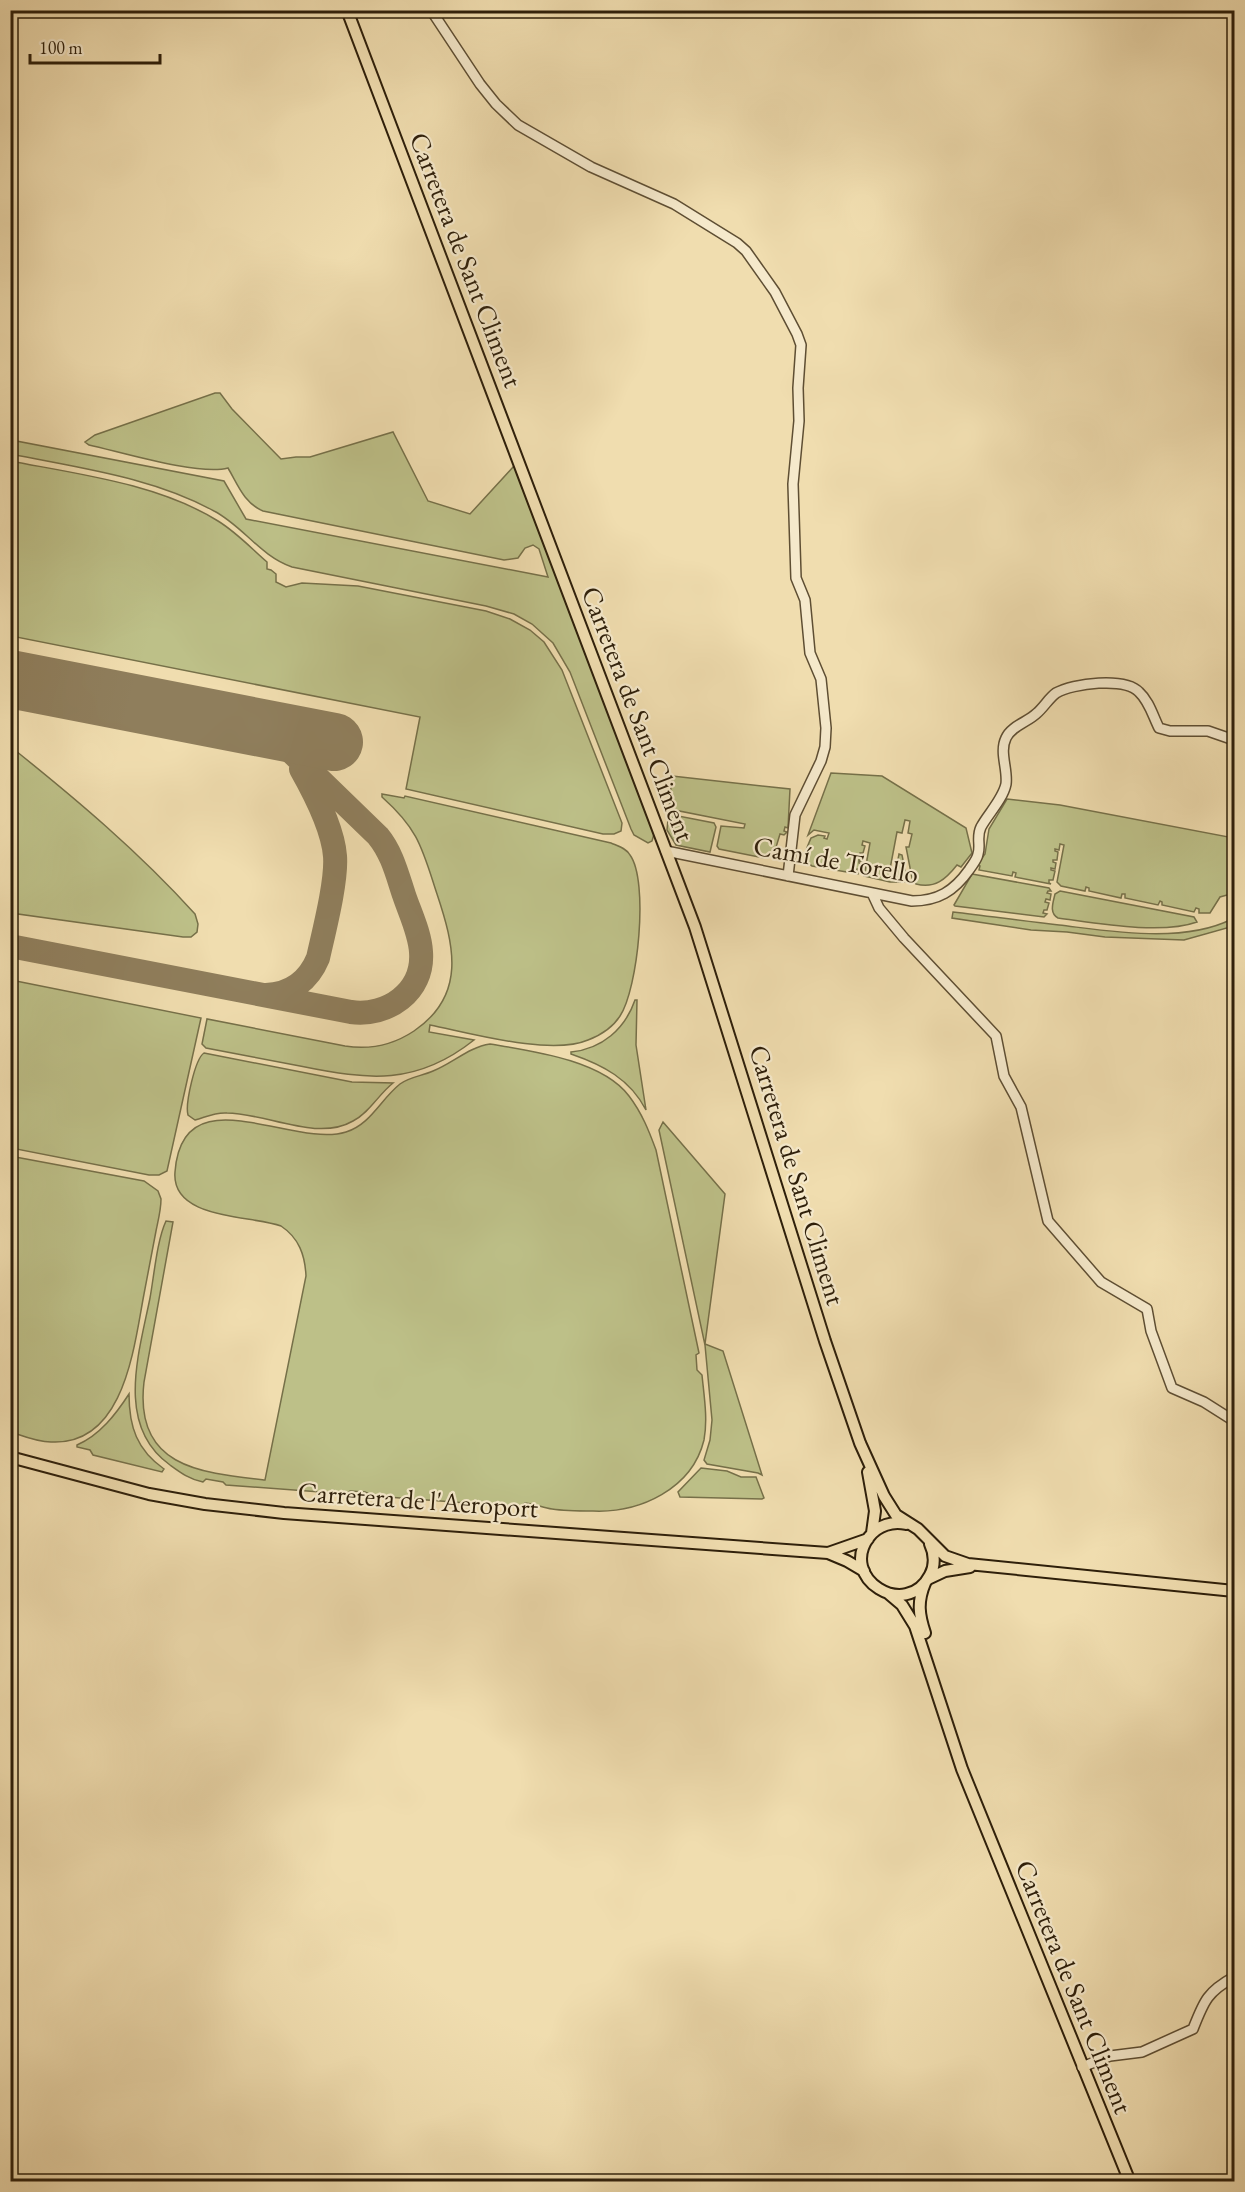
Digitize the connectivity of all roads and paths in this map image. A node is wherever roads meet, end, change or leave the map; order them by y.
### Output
1 (347, 10) edge
2 (431, 10) edge
3 (1234, 740) edge
4 (666, 851) junction
5 (788, 876) junction
6 (872, 893) junction
7 (1234, 1421) edge
8 (860, 1443) junction
9 (10, 1457) edge
10 (911, 1525) junction
11 (869, 1536) junction
12 (929, 1541) junction
13 (828, 1553) junction
14 (982, 1567) junction
15 (864, 1571) junction
16 (926, 1581) junction
17 (1234, 1591) edge
18 (889, 1594) junction
19 (973, 1794) junction
20 (1234, 1977) edge
21 (1082, 2067) junction
22 (1130, 2181) edge

1 - 4 main road, Carretera de Sant Climent
2 - 5 street
3 - 6 street, Camí de Torello
4 - 5 street, Camí de Torello
4 - 8 main road, Carretera de Sant Climent
5 - 6 street, Camí de Torello
6 - 7 street
8 - 10 main road
8 - 11 main road
9 - 13 main road, Carretera de l'Aeroport
10 - 11 main road
10 - 12 main road
11 - 13 main road, Carretera de l'Aeroport
11 - 15 main road
12 - 14 main road
12 - 16 main road
13 - 15 main road, Carretera de l'Aeroport
14 - 16 main road
14 - 17 main road
15 - 18 main road
16 - 18 main road
16 - 19 main road
18 - 19 main road
19 - 21 main road, Carretera de Sant Climent
20 - 21 street
21 - 22 main road, Carretera de Sant Climent

